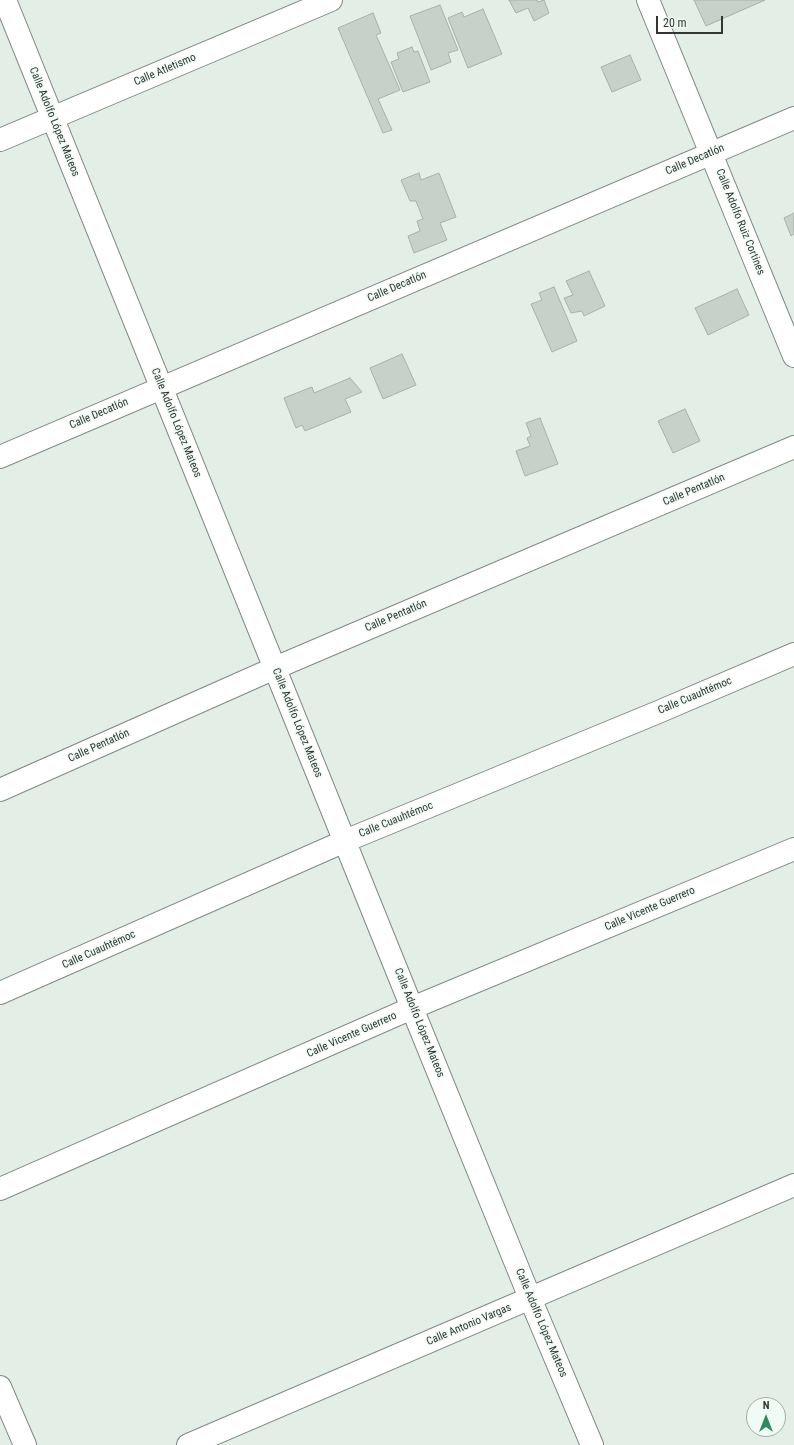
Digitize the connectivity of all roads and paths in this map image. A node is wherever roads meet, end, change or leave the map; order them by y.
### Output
1 (5, 0) edge
2 (331, 0) edge
3 (648, 0) edge
4 (52, 118) junction
5 (794, 118) edge
6 (0, 140) edge
7 (711, 153) junction
8 (794, 356) edge
9 (162, 388) junction
10 (794, 447) edge
11 (0, 457) edge
12 (794, 654) edge
13 (275, 668) junction
14 (0, 790) edge
15 (345, 841) junction
16 (794, 849) edge
17 (0, 993) edge
18 (412, 1008) junction
19 (794, 1185) edge
20 (0, 1189) edge
21 (530, 1298) junction
22 (0, 1387) edge
23 (24, 1445) edge
24 (188, 1445) edge
25 (592, 1445) edge

1 - 4 street, Calle Adolfo López Mateos
2 - 4 street, Calle Atletismo
3 - 7 street, Calle Adolfo Ruiz Cortines
4 - 6 street, Calle Atletismo
4 - 9 street, Calle Adolfo López Mateos
5 - 7 street, Calle Decatlón
7 - 8 street, Calle Adolfo Ruiz Cortines
7 - 9 street, Calle Decatlón
9 - 11 street, Calle Decatlón
9 - 13 street, Calle Adolfo López Mateos
10 - 13 street, Calle Pentatlón
12 - 15 street, Calle Cuauhtémoc
13 - 14 street, Calle Pentatlón
13 - 15 street, Calle Adolfo López Mateos
15 - 17 street, Calle Cuauhtémoc
15 - 18 street, Calle Adolfo López Mateos
16 - 18 street, Calle Vicente Guerrero
18 - 20 street, Calle Vicente Guerrero
18 - 21 street, Calle Adolfo López Mateos
19 - 21 street, Calle Antonio Vargas
21 - 24 street, Calle Antonio Vargas
21 - 25 street, Calle Adolfo López Mateos
22 - 23 street

